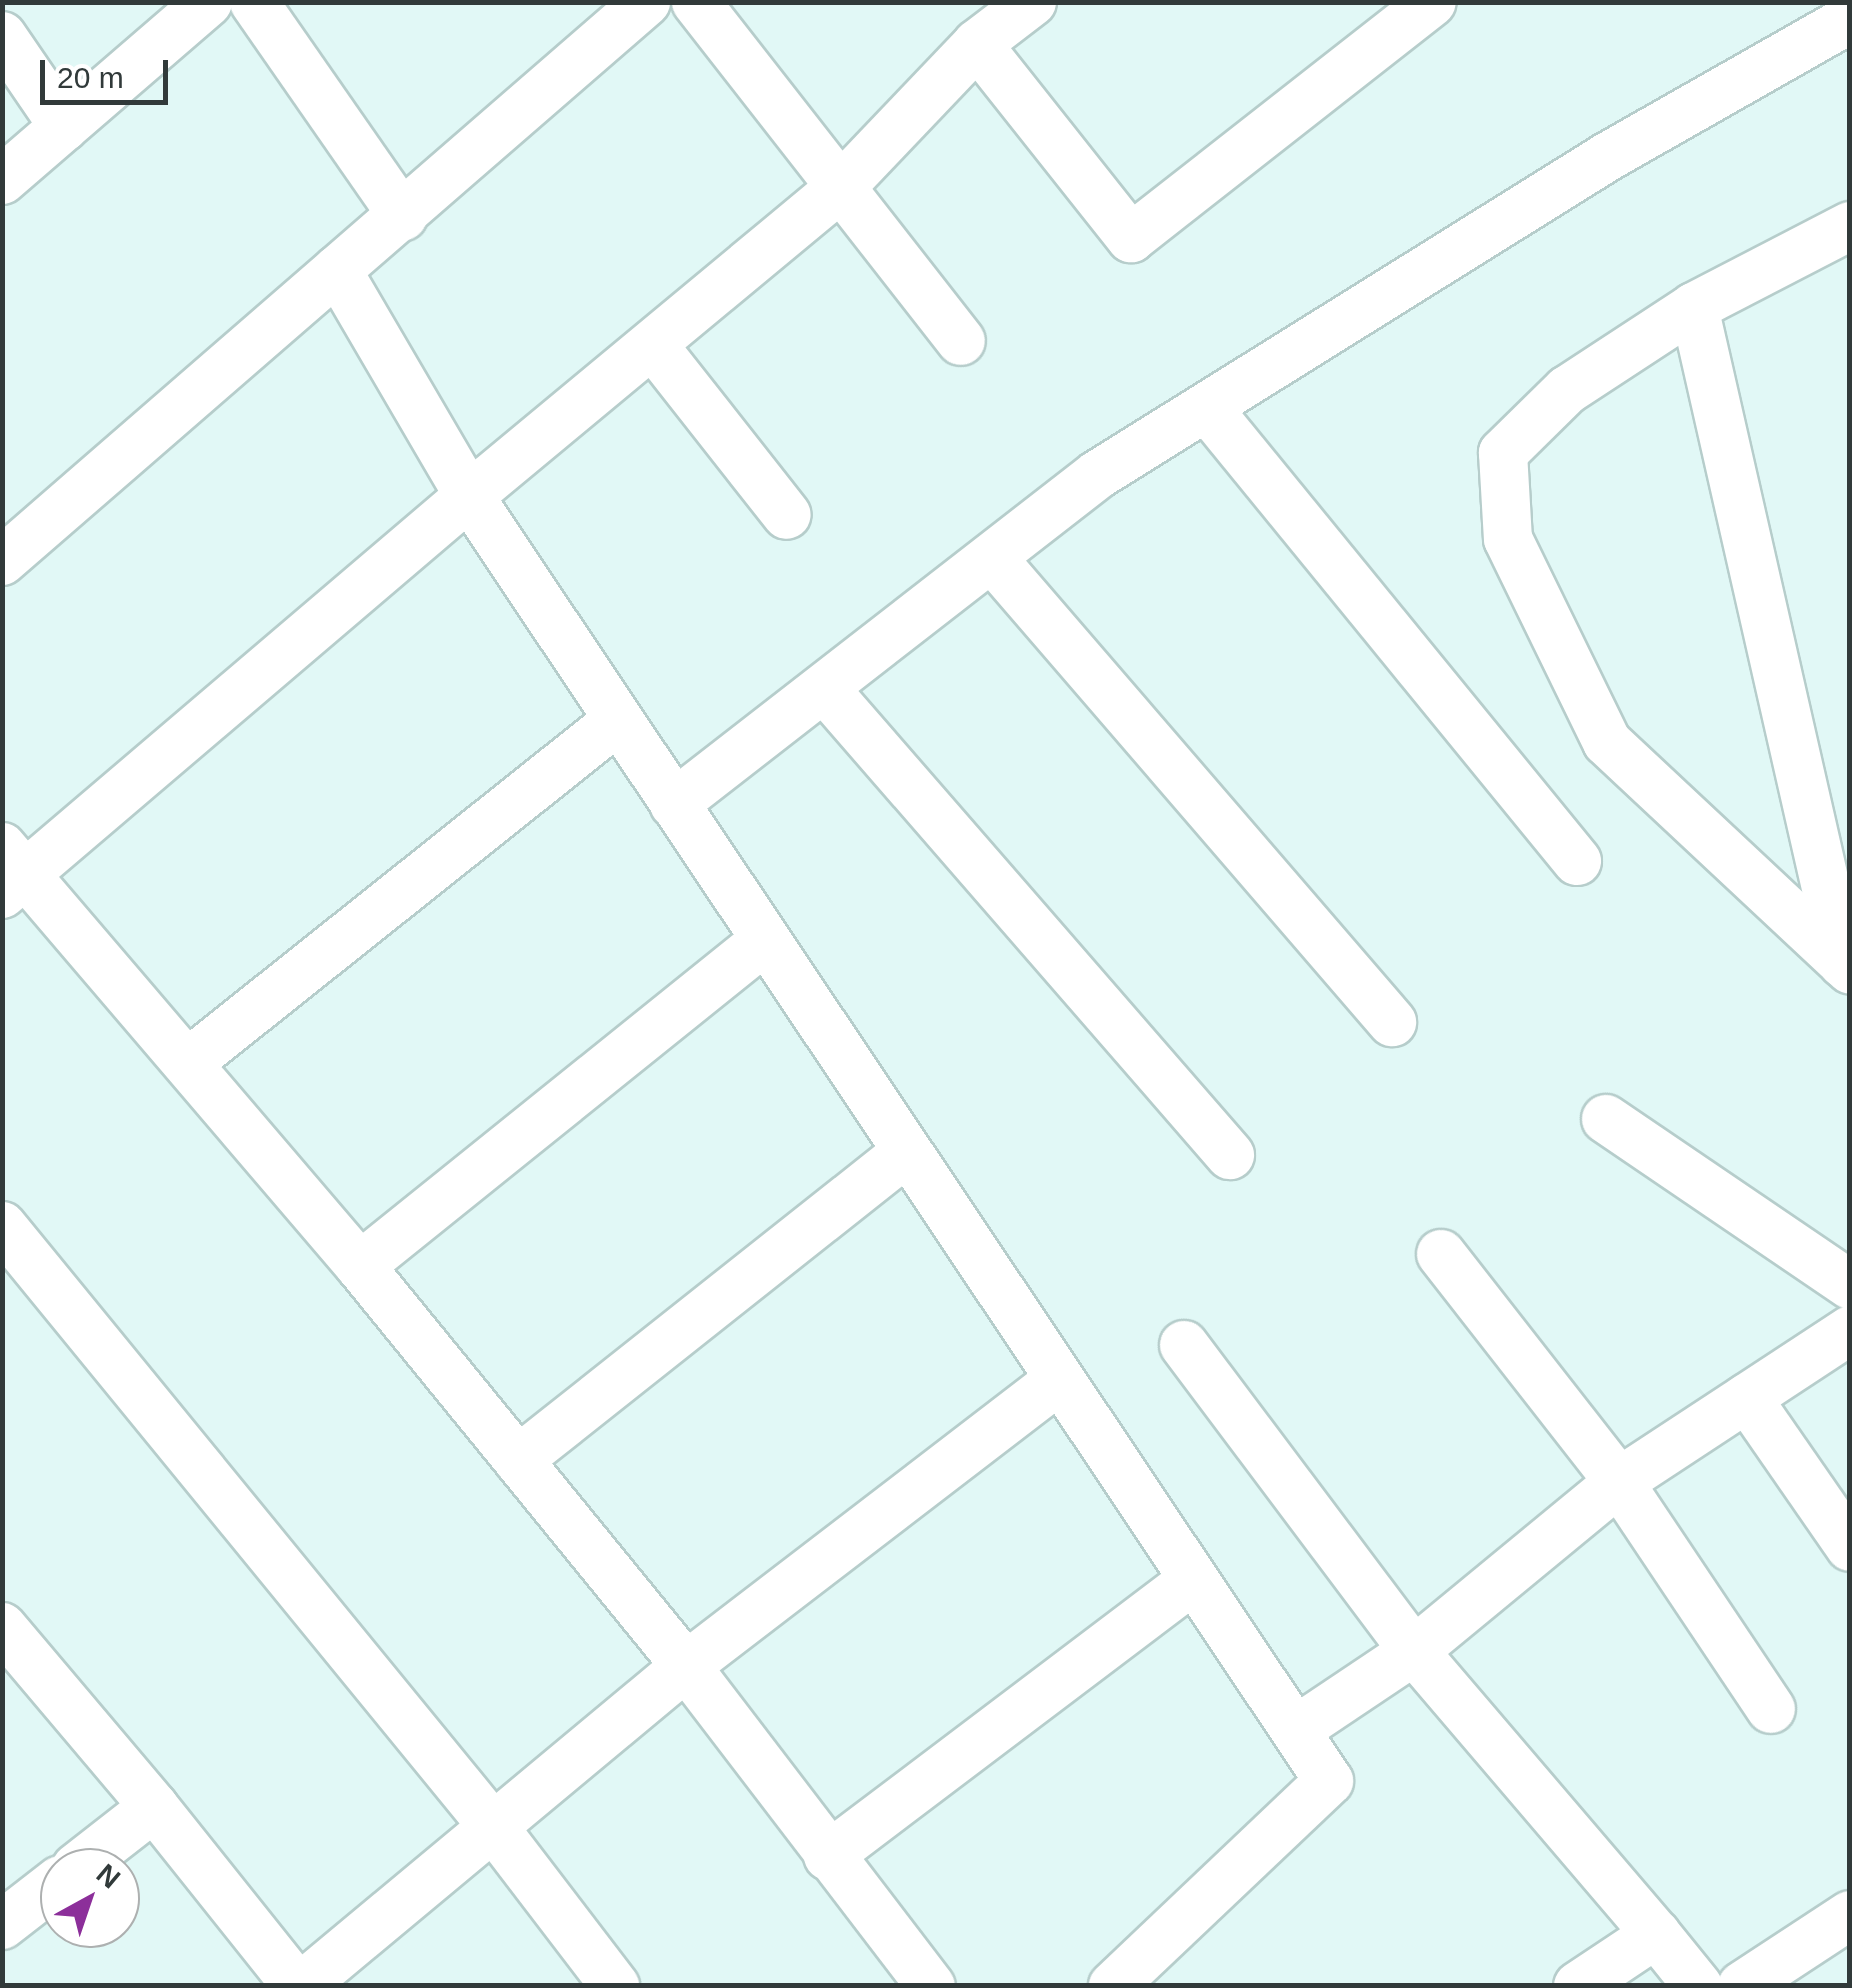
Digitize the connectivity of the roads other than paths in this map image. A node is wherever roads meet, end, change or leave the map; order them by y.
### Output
1 (208, 2) edge
2 (254, 2) edge
3 (646, 2) edge
4 (696, 2) edge
5 (1032, 2) edge
6 (1432, 2) edge
7 (1850, 18) edge
8 (2, 36) edge
9 (977, 44) junction
10 (64, 127) junction
11 (2, 180) edge
12 (841, 187) junction
13 (403, 216) junction
14 (1850, 226) edge
15 (337, 270) junction
16 (1694, 307) junction
17 (961, 341) dead end
18 (653, 345) junction
19 (1207, 408) junction
20 (470, 496) junction
21 (787, 515) dead end
22 (992, 558) junction
23 (2, 561) edge
24 (824, 688) junction
25 (618, 720) junction
26 (674, 804) junction
27 (1577, 861) dead end
28 (11, 871) edge
29 (764, 941) junction
30 (1846, 966) edge
31 (1392, 1022) dead end
32 (189, 1062) junction
33 (1606, 1119) dead end
34 (904, 1153) junction
35 (1230, 1155) dead end
36 (2, 1226) edge
37 (1441, 1254) dead end
38 (360, 1266) junction
39 (1850, 1285) edge
40 (1850, 1330) edge
41 (1184, 1345) dead end
42 (1058, 1380) junction
43 (1746, 1398) junction
44 (518, 1460) junction
45 (1620, 1482) junction
46 (1850, 1547) edge
47 (1193, 1580) junction
48 (2, 1627) edge
49 (1414, 1651) junction
50 (686, 1666) junction
51 (1771, 1709) dead end
52 (1296, 1730) junction
53 (154, 1807) junction
54 (495, 1828) junction
55 (102, 1848) edge
56 (828, 1856) junction
57 (40, 1896) edge
58 (1850, 1915) edge
59 (2, 1925) edge
60 (1656, 1934) junction
61 (299, 1986) edge
62 (615, 1986) edge
63 (931, 1986) edge
64 (1112, 1986) edge
65 (1578, 1986) edge
66 (1698, 1986) edge
67 (1742, 1986) edge

1 - 10 street
2 - 13 street
3 - 13 street
4 - 12 street
5 - 9 street
6 - 9 street
7 - 19 street
8 - 10 street
9 - 12 street
10 - 11 street
12 - 17 street
12 - 18 street
13 - 15 street
14 - 16 street
15 - 20 street
15 - 23 street
16 - 30 street
16 - 30 street
18 - 20 street
18 - 21 street
19 - 22 street
19 - 27 street
20 - 25 street
20 - 28 street
22 - 24 street
22 - 31 street
24 - 26 street
24 - 35 street
25 - 26 street
25 - 32 street
26 - 29 street
28 - 32 street
29 - 34 street
29 - 38 street
32 - 38 street
33 - 39 street
34 - 42 street
34 - 44 street
36 - 54 street
37 - 45 street
38 - 44 street
40 - 43 street
41 - 49 street
42 - 47 street
42 - 50 street
43 - 45 street
43 - 46 street
44 - 50 street
45 - 49 street
45 - 51 street
47 - 52 street
47 - 56 street
48 - 53 street
49 - 52 street
49 - 60 street
50 - 54 street
50 - 56 street
52 - 64 street
53 - 55 street
53 - 61 street
54 - 61 street
54 - 62 street
56 - 63 street
57 - 59 street
58 - 67 street
60 - 65 street
60 - 66 street

